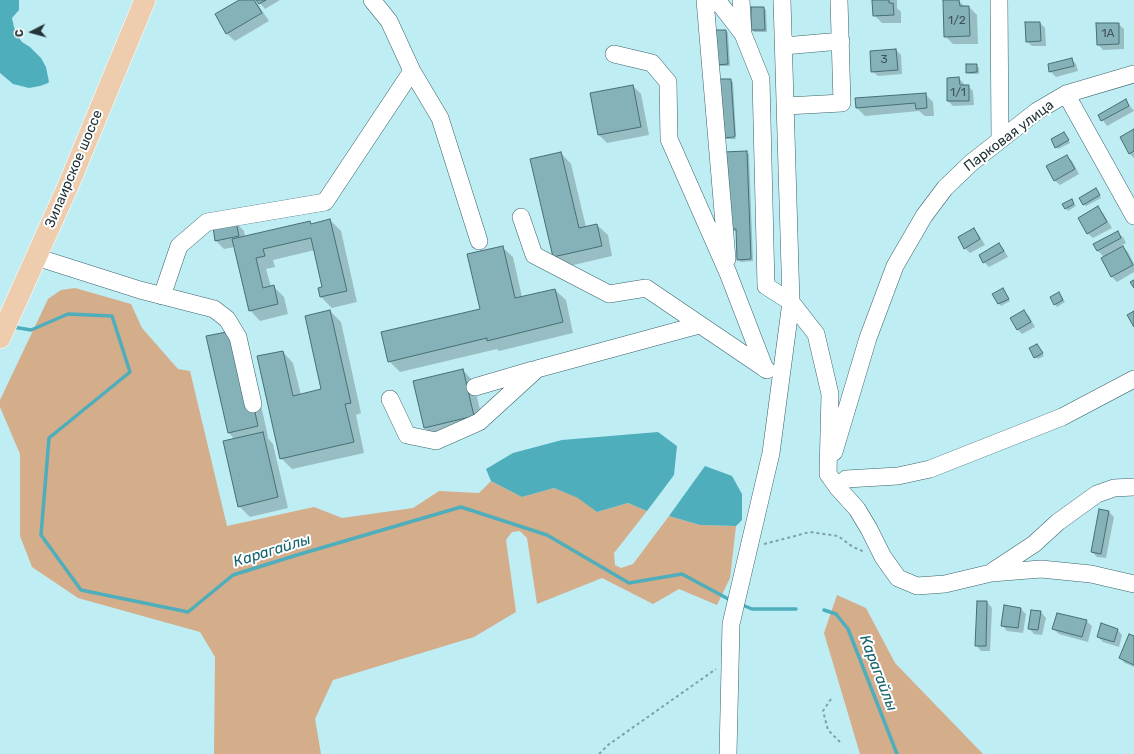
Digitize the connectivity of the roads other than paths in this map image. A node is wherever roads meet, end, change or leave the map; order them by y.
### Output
1 (145, 0) edge
2 (372, 0) edge
3 (706, 0) edge
4 (717, 0) edge
5 (741, 0) edge
6 (782, 0) edge
7 (839, 0) edge
8 (999, 0) edge
9 (743, 34) junction
10 (840, 41) junction
11 (784, 46) junction
12 (614, 54) dead end
13 (412, 71) junction
14 (1134, 74) edge
15 (1066, 94) junction
16 (786, 106) junction
17 (1000, 139) junction
18 (1134, 216) edge
19 (521, 217) dead end
20 (479, 241) dead end
21 (36, 257) junction
22 (728, 273) junction
23 (162, 296) junction
24 (791, 302) junction
25 (699, 325) junction
26 (0, 338) edge
27 (537, 369) junction
28 (765, 369) junction
29 (781, 378) junction
30 (1134, 379) edge
31 (475, 387) dead end
32 (390, 399) dead end
33 (253, 404) dead end
34 (828, 474) junction
35 (1134, 487) edge
36 (838, 488) junction
37 (991, 573) junction
38 (1134, 584) edge
39 (725, 753) edge

1 - 21 main road, Зилаирское шоссе
2 - 13 street
3 - 22 street
4 - 9 street
5 - 9 street
6 - 11 street
7 - 10 street
8 - 17 street
9 - 24 street
10 - 11 street
10 - 16 street
11 - 16 street
12 - 22 street
13 - 20 street
13 - 23 street
14 - 15 street, Парковая улица
15 - 17 street, Парковая улица
15 - 18 street
16 - 24 street
17 - 34 street, Парковая улица
19 - 25 street
21 - 23 street
21 - 26 main road, Зилаирское шоссе
22 - 28 street
23 - 33 street
24 - 29 street
24 - 34 street
25 - 27 street
25 - 28 street
27 - 31 street
27 - 32 street
28 - 29 street
29 - 39 street
30 - 36 street
34 - 36 street
35 - 37 street
36 - 37 street
37 - 38 street

